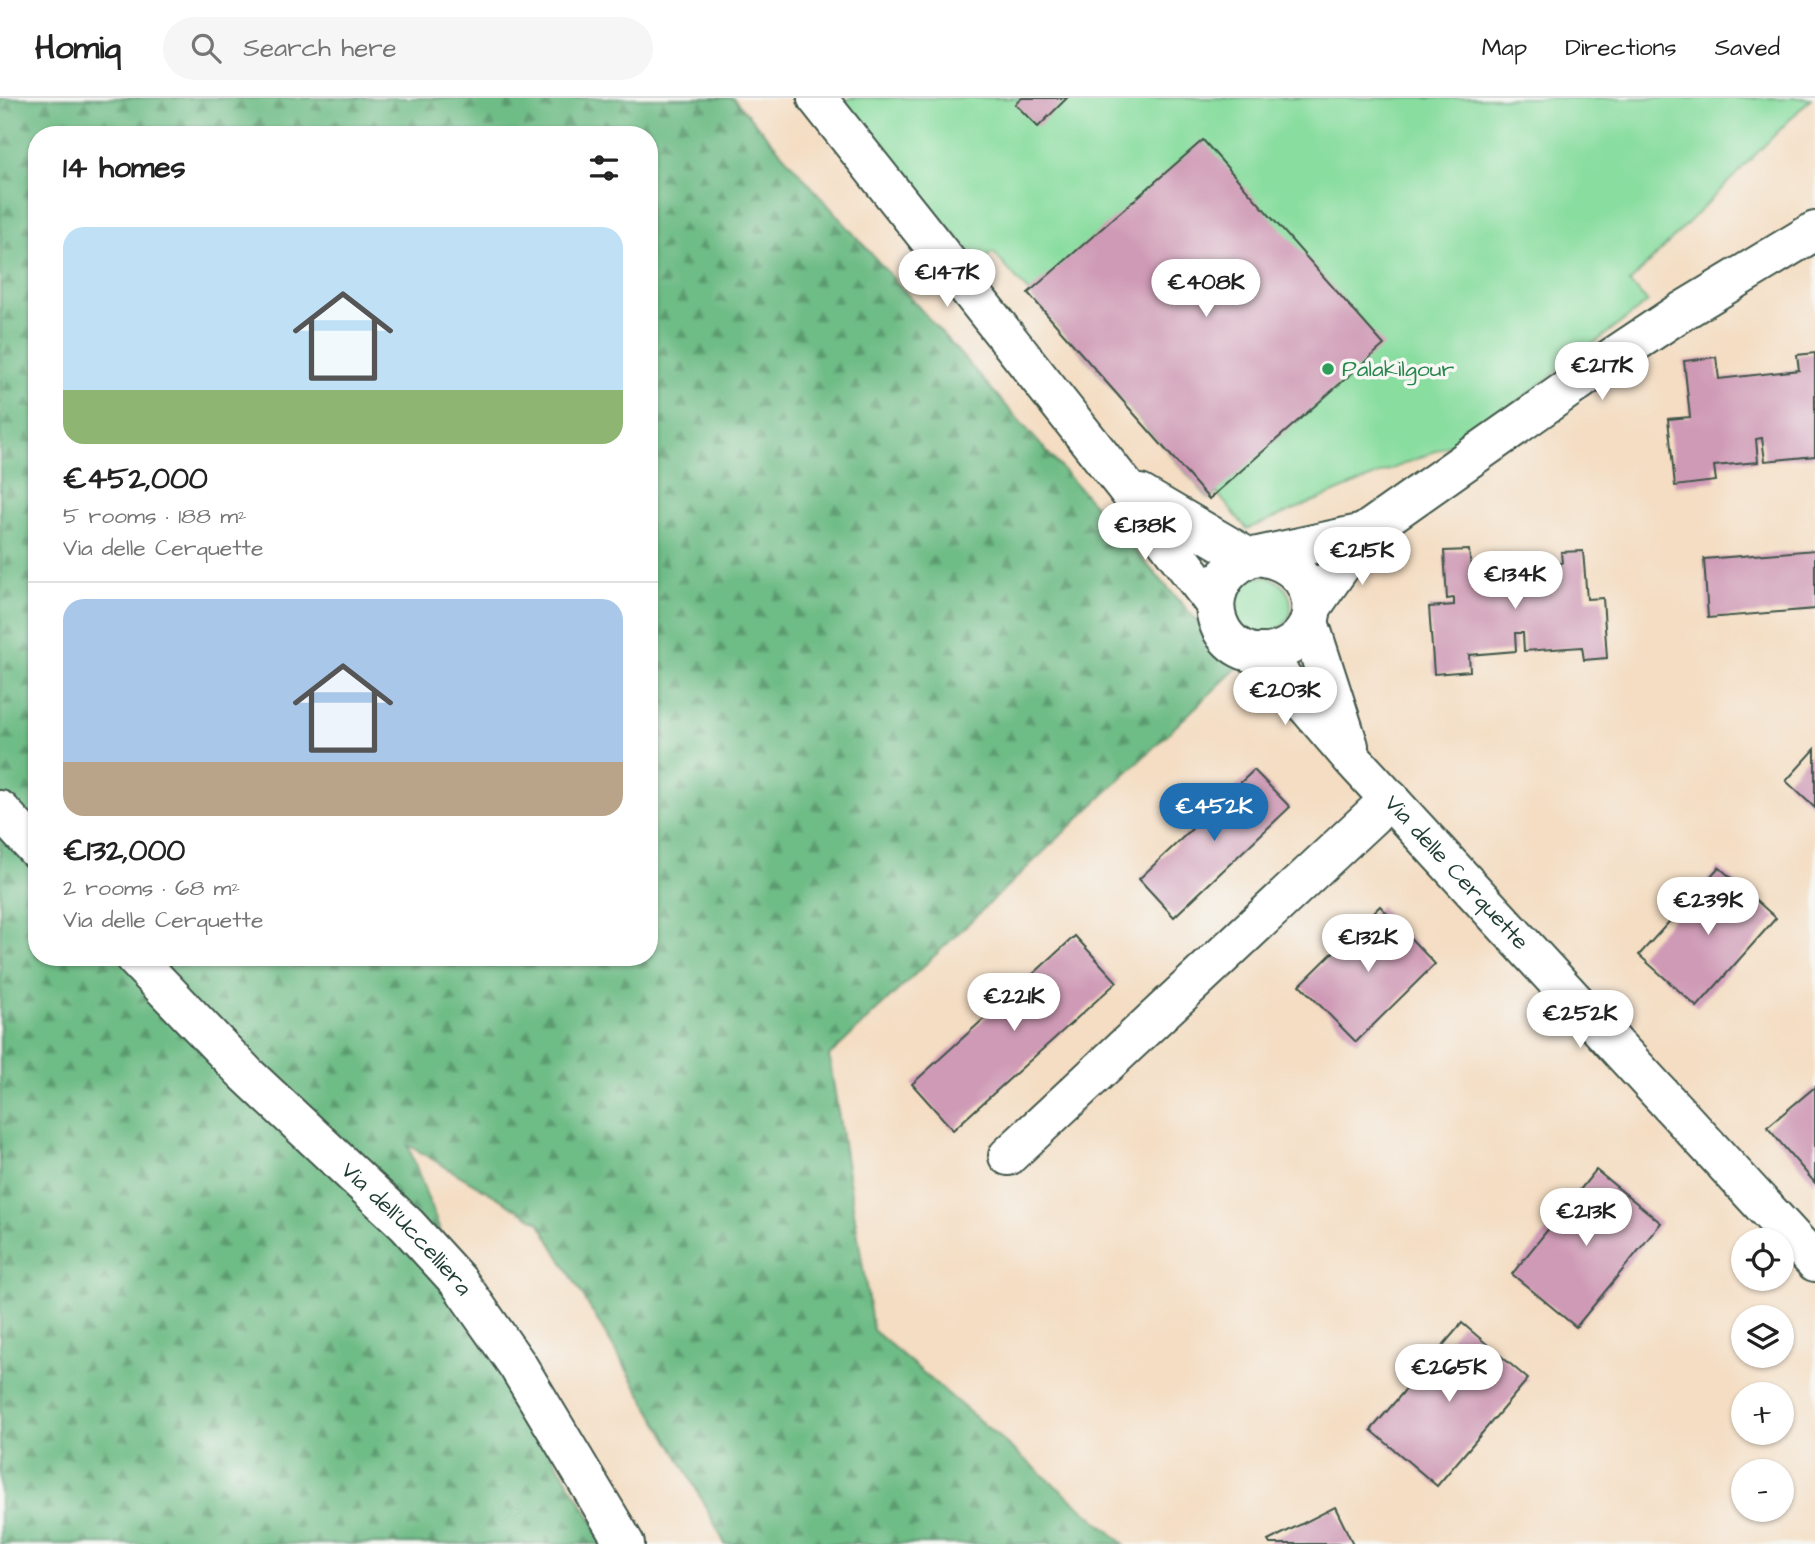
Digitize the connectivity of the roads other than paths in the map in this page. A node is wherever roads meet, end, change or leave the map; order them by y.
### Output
1 (817, 98) edge
2 (1815, 231) edge
3 (1123, 484) junction
4 (1364, 533) junction
5 (1257, 557) junction
6 (1214, 603) junction
7 (1310, 614) junction
8 (1261, 653) junction
9 (1354, 761) junction
10 (1390, 799) junction
11 (0, 810) edge
12 (28, 840) edge
13 (143, 966) edge
14 (1008, 1156) dead end
15 (1811, 1251) edge
16 (625, 1544) edge

1 - 3 street
2 - 4 street
3 - 5 street
3 - 6 street
4 - 5 street
4 - 7 street
5 - 6 street
5 - 7 street
6 - 8 street
7 - 8 street
7 - 9 street, Via delle Cerquette
8 - 9 street, Via delle Cerquette
9 - 10 street, Via delle Cerquette
10 - 14 street
10 - 15 street, Via delle Cerquette
11 - 12 street
13 - 16 street, Via dell'Uccelliera

